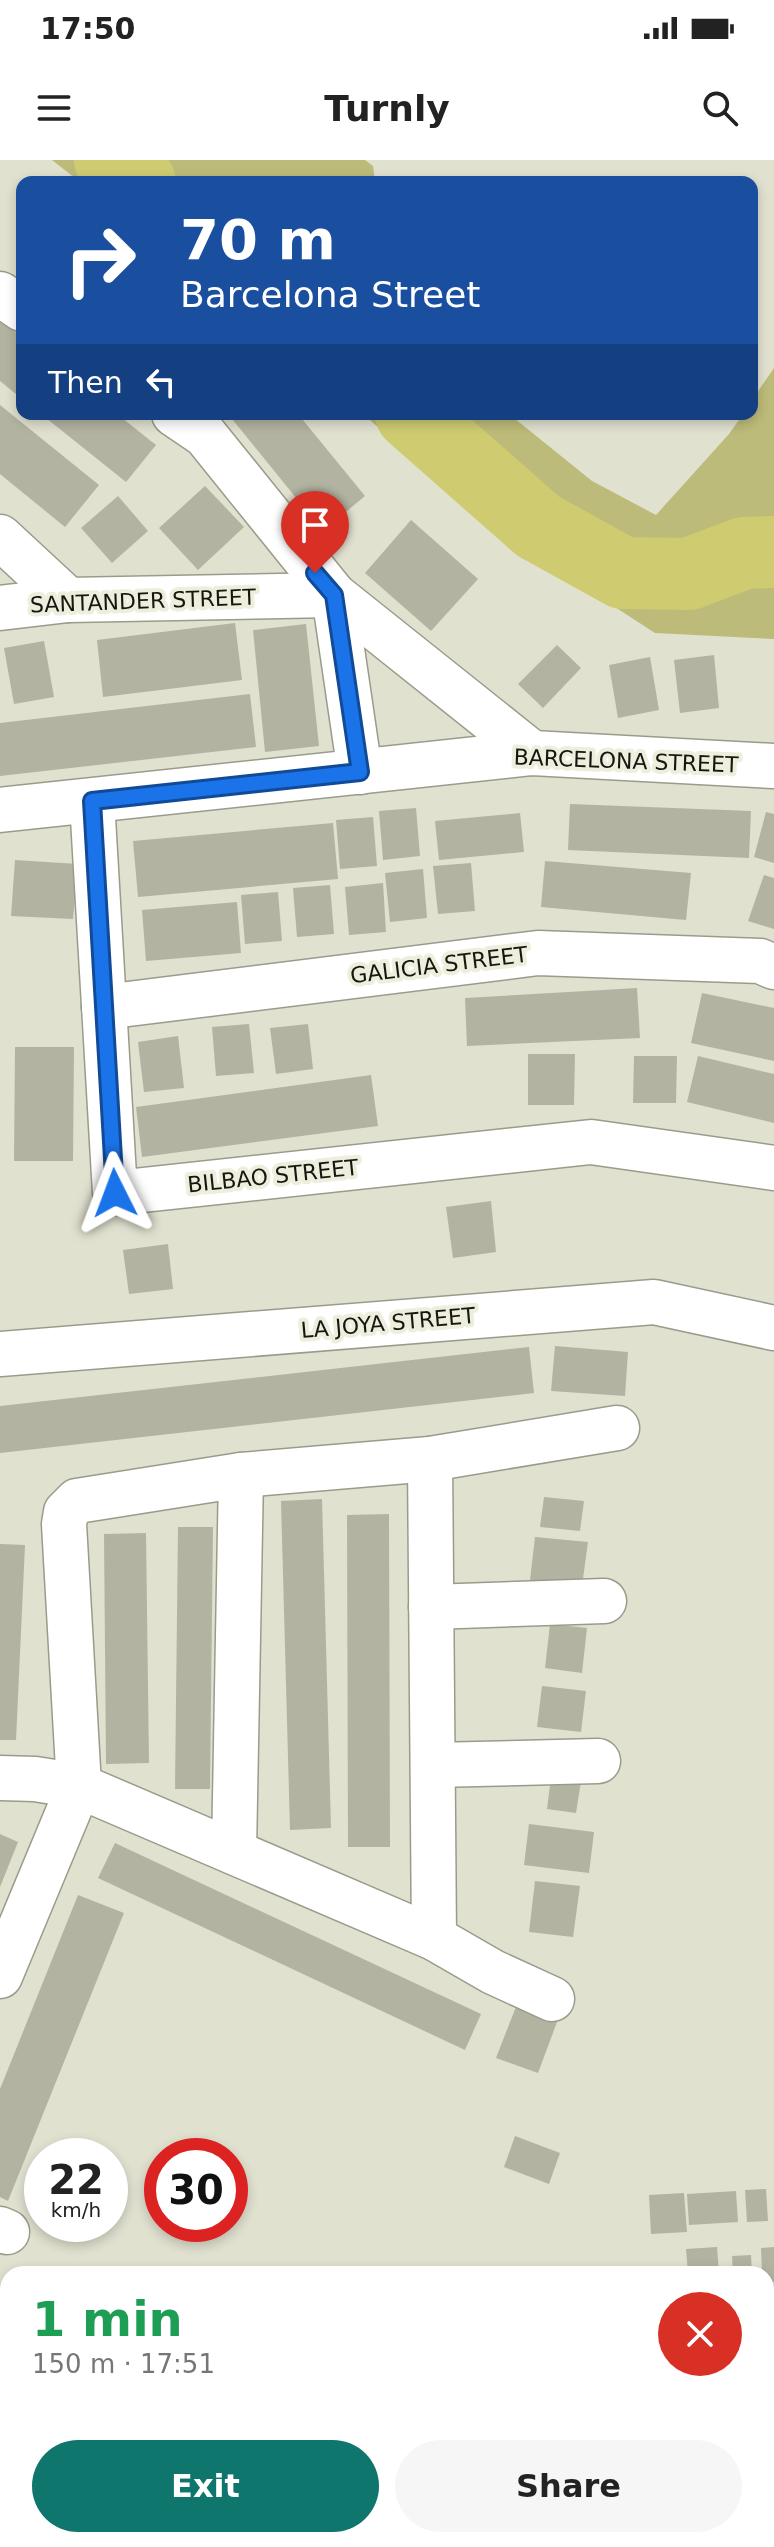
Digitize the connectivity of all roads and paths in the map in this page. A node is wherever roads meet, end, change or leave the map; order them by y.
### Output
1 (183, 420) edge
2 (0, 537) edge
3 (334, 595) junction
4 (68, 600) junction
5 (0, 608) edge
6 (532, 753) junction
7 (774, 766) edge
8 (360, 772) junction
9 (92, 801) junction
10 (0, 810) edge
11 (774, 967) edge
12 (104, 1007) junction
13 (774, 1168) edge
14 (774, 1328) edge
15 (0, 1354) edge
16 (617, 1428) dead end
17 (430, 1459) junction
18 (241, 1475) junction
19 (604, 1601) dead end
20 (431, 1607) junction
21 (598, 1761) dead end
22 (433, 1765) junction
23 (0, 1778) edge
24 (79, 1786) junction
25 (234, 1852) junction
26 (434, 1938) junction
27 (0, 1976) edge
28 (552, 1999) dead end

1 - 3 street
2 - 4 street
3 - 4 street, SANTANDER STREET
3 - 6 street
3 - 8 street
4 - 5 street, SANTANDER STREET
6 - 7 street, BARCELONA STREET
6 - 8 street, BARCELONA STREET
8 - 9 street, BARCELONA STREET
9 - 10 street, BARCELONA STREET
9 - 12 street, BILBAO STREET
11 - 12 street, GALICIA STREET
12 - 13 street, BILBAO STREET
14 - 15 street, LA JOYA STREET
16 - 17 street
17 - 18 street
17 - 20 street
18 - 24 street
18 - 25 street
19 - 20 street
20 - 22 street
21 - 22 street
22 - 26 street
23 - 24 street
24 - 25 street
24 - 27 street
25 - 26 street
26 - 28 street

